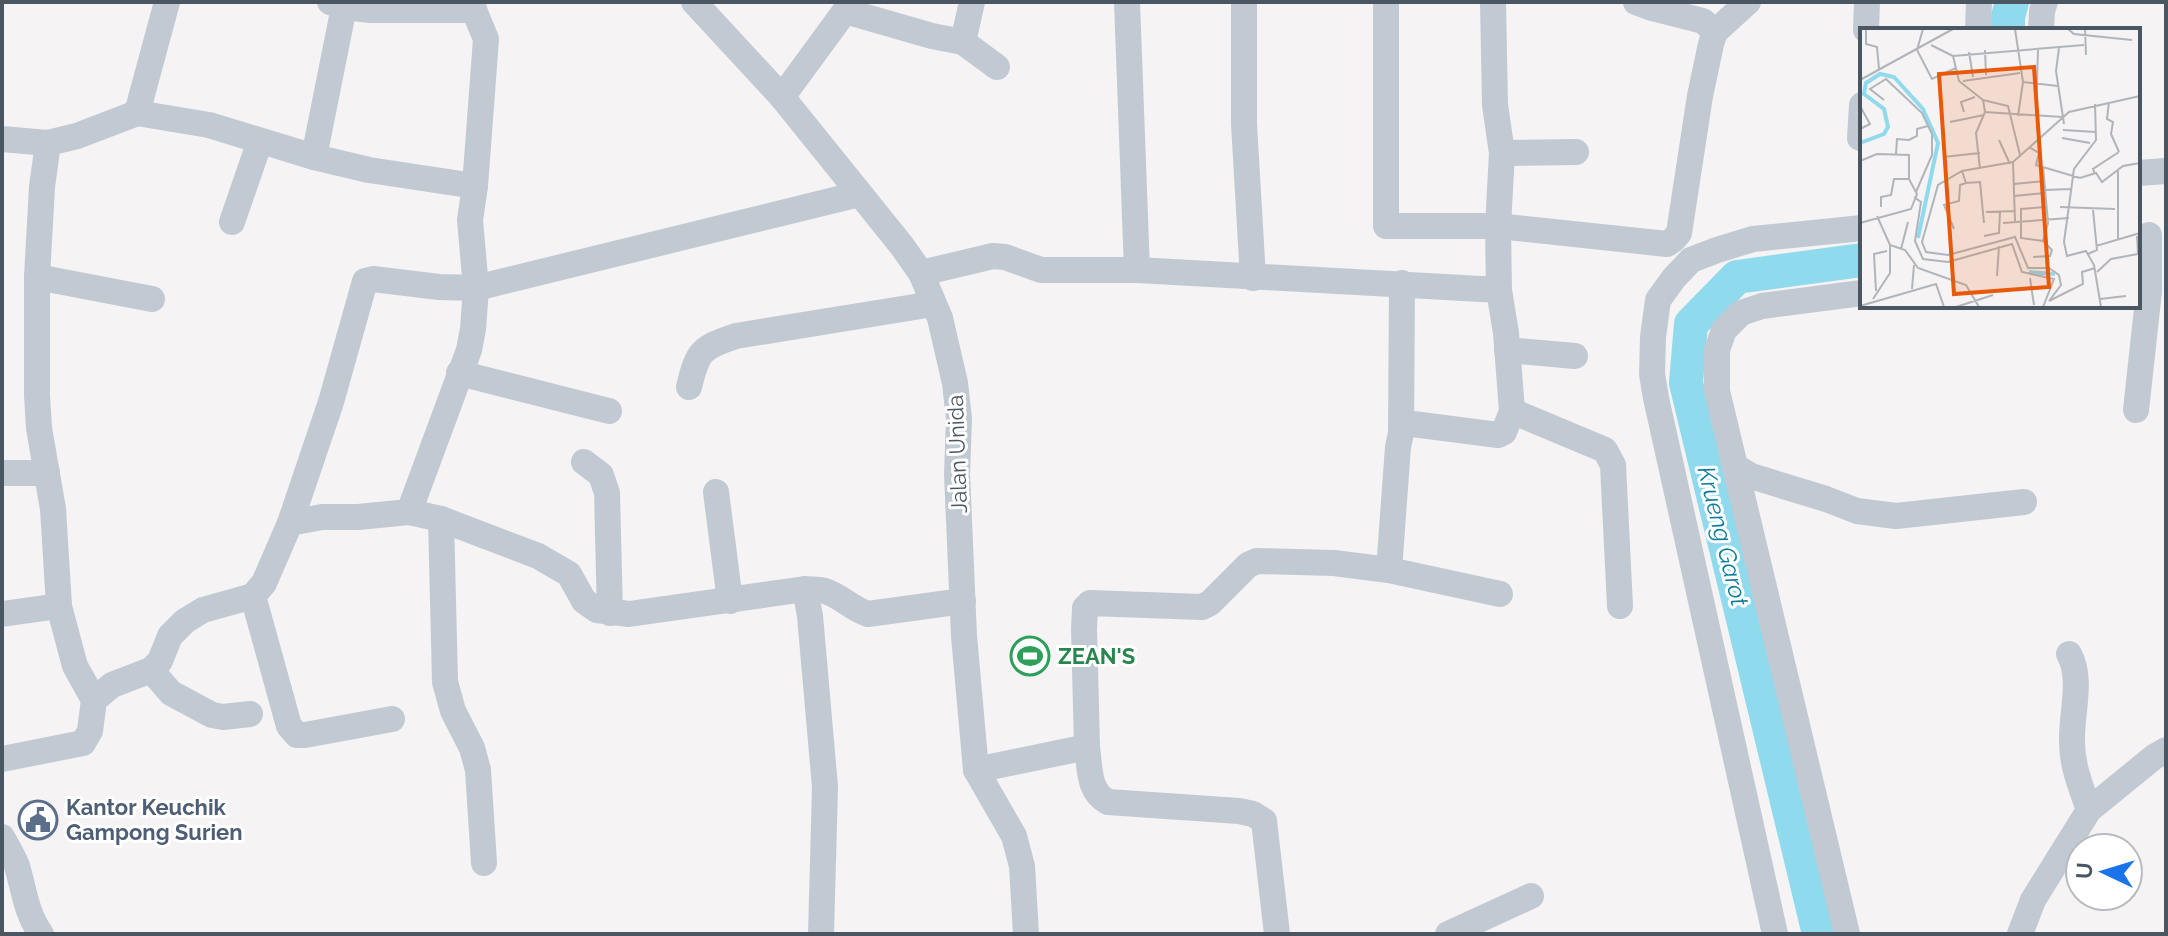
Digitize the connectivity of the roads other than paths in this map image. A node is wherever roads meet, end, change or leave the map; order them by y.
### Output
1 (167, 2) edge
2 (694, 2) edge
3 (972, 2) edge
4 (1127, 2) edge
5 (1244, 2) edge
6 (1386, 2) edge
7 (1493, 2) edge
8 (1636, 2) edge
9 (1748, 2) edge
10 (1867, 2) edge
11 (1979, 2) edge
12 (2045, 2) edge
13 (337, 4) edge
14 (372, 6) edge
15 (473, 6) edge
16 (848, 6) edge
17 (1866, 28) edge
18 (1978, 28) edge
19 (2041, 28) edge
20 (1715, 32) junction
21 (963, 42) junction
22 (997, 67) dead end
23 (782, 97) junction
24 (137, 113) junction
25 (2, 139) edge
26 (260, 141) junction
27 (48, 143) junction
28 (1576, 152) dead end
29 (1502, 153) junction
30 (314, 157) junction
31 (2166, 171) edge
32 (2140, 173) edge
33 (475, 186) junction
34 (859, 194) junction
35 (232, 222) dead end
36 (1498, 226) junction
37 (1860, 228) edge
38 (2149, 235) dead end
39 (1673, 240) junction
40 (1691, 260) junction
41 (1137, 270) junction
42 (921, 273) junction
43 (37, 277) junction
44 (1253, 278) junction
45 (1402, 283) junction
46 (476, 288) junction
47 (1499, 290) junction
48 (2158, 292) edge
49 (1860, 293) edge
50 (152, 299) dead end
51 (933, 304) junction
52 (1507, 350) junction
53 (1575, 356) dead end
54 (459, 373) junction
55 (689, 387) dead end
56 (2136, 410) dead end
57 (609, 411) dead end
58 (1512, 411) junction
59 (1401, 433) junction
60 (584, 462) dead end
61 (1736, 467) junction
62 (2, 473) edge
63 (47, 473) junction
64 (716, 492) dead end
65 (2024, 502) dead end
66 (409, 512) junction
67 (441, 519) junction
68 (290, 523) junction
69 (1389, 570) junction
70 (805, 589) junction
71 (1500, 594) dead end
72 (253, 596) junction
73 (730, 601) junction
74 (963, 601) junction
75 (59, 606) junction
76 (1620, 606) dead end
77 (610, 613) junction
78 (2, 614) edge
79 (2069, 654) dead end
80 (151, 670) junction
81 (94, 700) junction
82 (250, 714) dead end
83 (392, 719) dead end
84 (1087, 747) junction
85 (2166, 750) edge
86 (2, 759) edge
87 (976, 770) junction
88 (2089, 810) junction
89 (2, 837) edge
90 (484, 863) dead end
91 (1531, 896) dead end
92 (41, 934) edge
93 (821, 934) edge
94 (1026, 934) edge
95 (1277, 934) edge
96 (1448, 934) edge
97 (1775, 934) edge
98 (1847, 934) edge
99 (2020, 934) edge

1 - 24 street
2 - 23 street, Jalan Unida
3 - 21 street
4 - 41 street
5 - 44 street
6 - 36 street
7 - 29 street
8 - 20 street
9 - 20 street
10 - 17 street
11 - 18 street
12 - 19 street
13 - 14 street
13 - 30 street
14 - 15 street
15 - 33 street
16 - 21 street
16 - 23 street
20 - 39 street
21 - 22 street
23 - 34 street, Jalan Unida
24 - 26 street
24 - 27 street
25 - 27 street
26 - 30 street
26 - 35 street
27 - 43 street
28 - 29 street
29 - 36 street
30 - 33 street
31 - 32 street
33 - 46 street
34 - 42 street, Jalan Unida
34 - 46 street
36 - 39 street
36 - 47 street
37 - 40 street
38 - 48 street
39 - 40 street
40 - 97 street
41 - 42 street
41 - 44 street
42 - 51 street, Jalan Unida
43 - 50 street
43 - 63 street
44 - 45 street
45 - 47 street
45 - 59 street
46 - 54 street
46 - 68 street
47 - 52 street
48 - 56 street
49 - 61 street
51 - 55 street
51 - 74 street, Jalan Unida
52 - 53 street
52 - 58 street
54 - 57 street
54 - 66 street
58 - 59 street
58 - 76 street
59 - 69 street
60 - 77 street
61 - 65 street
61 - 98 street
62 - 63 street
63 - 75 street
64 - 73 street
66 - 67 street
66 - 68 street
67 - 77 street
67 - 90 street
68 - 72 street
69 - 71 street
69 - 84 street
70 - 73 street
70 - 74 street
70 - 93 street
72 - 80 street
72 - 83 street
73 - 77 street
74 - 87 street, Jalan Unida
75 - 78 street
75 - 81 street
79 - 88 street
80 - 81 street
80 - 82 street
81 - 86 street
84 - 87 street
84 - 95 street
85 - 88 street
87 - 94 street, Jalan Unida
88 - 99 street
89 - 92 street
91 - 96 street

